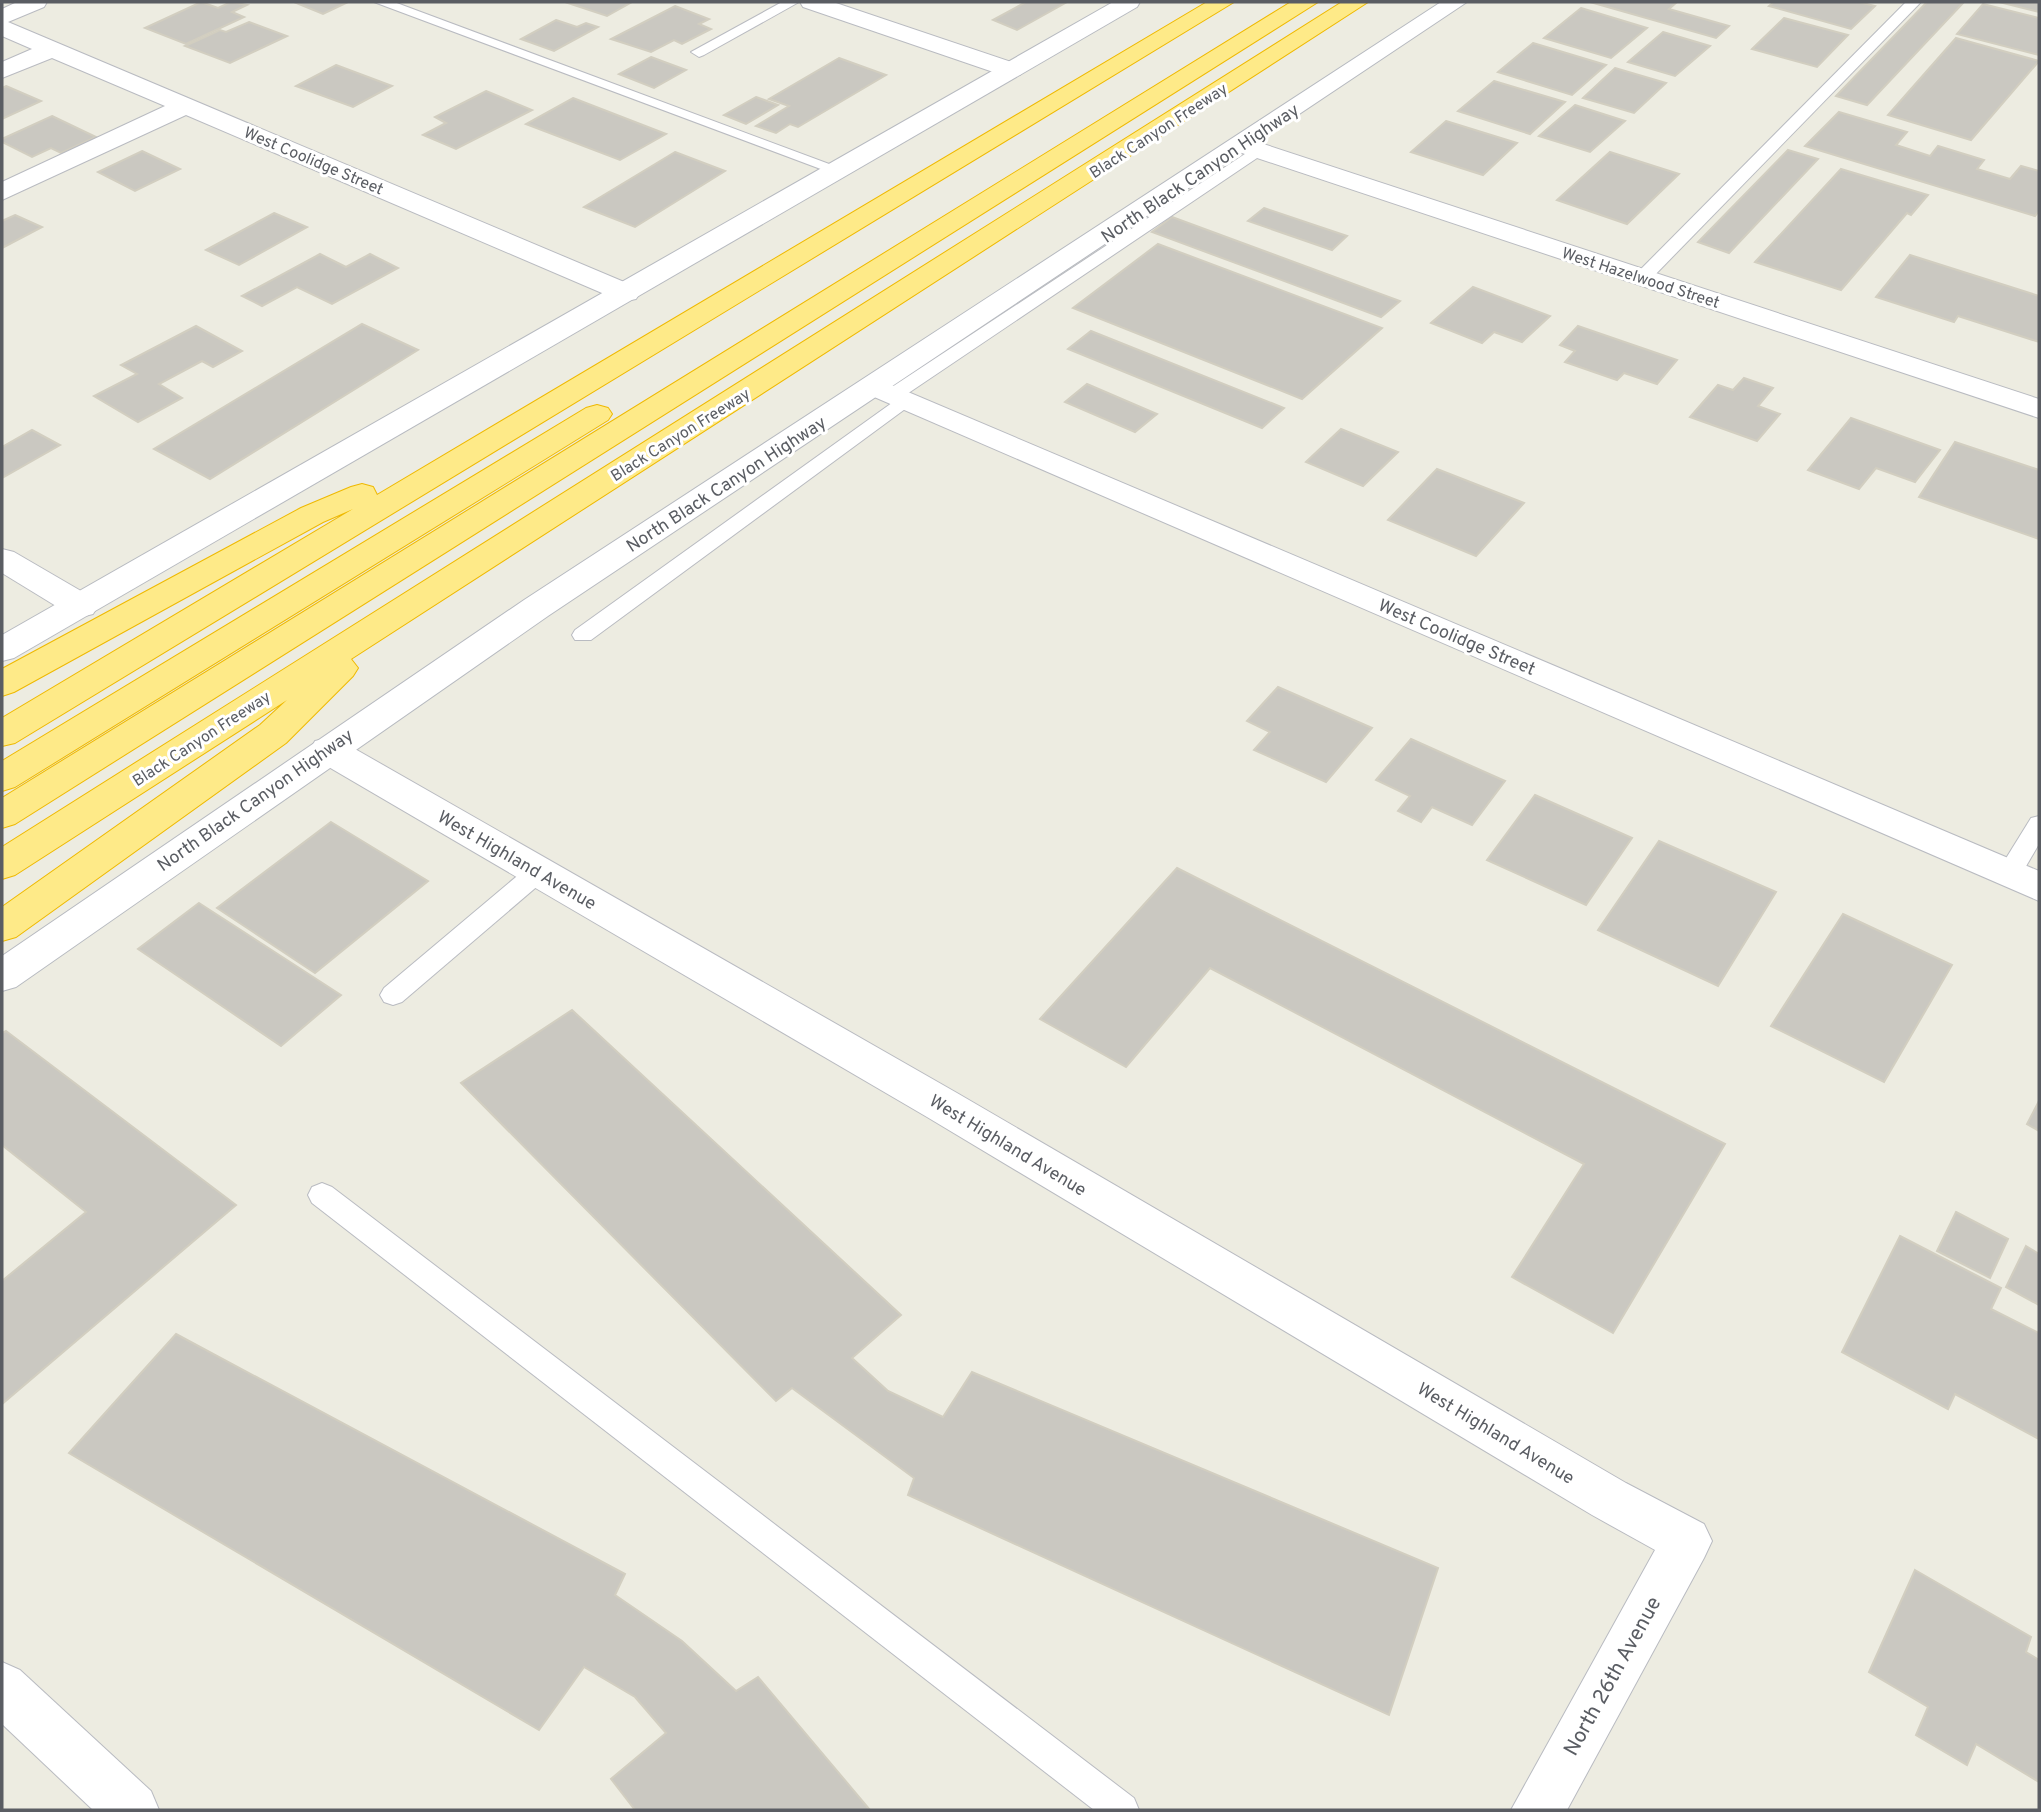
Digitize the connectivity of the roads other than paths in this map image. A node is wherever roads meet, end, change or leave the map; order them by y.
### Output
1 (36, 2) edge
2 (381, 2) edge
3 (792, 2) edge
4 (811, 2) edge
5 (1129, 2) edge
6 (1223, 2) edge
7 (1270, 2) edge
8 (1307, 2) edge
9 (1357, 2) edge
10 (1456, 2) edge
11 (1914, 2) edge
12 (2, 17) edge
13 (2, 28) edge
14 (53, 50) junction
15 (699, 52) dead end
16 (1011, 70) junction
17 (2, 71) edge
18 (185, 106) junction
19 (1250, 148) junction
20 (840, 171) junction
21 (2, 192) edge
22 (1643, 277) junction
23 (626, 293) junction
24 (892, 395) junction
25 (2039, 408) edge
26 (475, 449) junction
27 (2, 559) edge
28 (81, 606) junction
29 (402, 609) junction
30 (583, 635) dead end
31 (2, 650) edge
32 (2, 684) edge
33 (2, 734) edge
34 (328, 750) junction
35 (2, 778) edge
36 (2, 815) edge
37 (2039, 824) edge
38 (2, 865) edge
39 (538, 872) junction
40 (2024, 880) edge
41 (2, 927) edge
42 (2, 976) edge
43 (393, 995) dead end
44 (322, 1195) dead end
45 (1686, 1541) joint
46 (2, 1688) edge
47 (132, 1810) edge
48 (1122, 1810) edge
49 (1538, 1810) edge

1 - 12 street
2 - 20 lane
3 - 15 lane
4 - 16 street
5 - 16 street
6 - 26 highway
7 - 35 highway
8 - 36 highway
9 - 29 highway, Black Canyon Freeway
10 - 19 street, North Black Canyon Highway
11 - 22 lane
13 - 14 street, West Coolidge Street
14 - 17 street
14 - 18 street, West Coolidge Street
16 - 20 street
18 - 21 street
18 - 23 street, West Coolidge Street
19 - 22 street, West Hazelwood Street
19 - 24 street, North Black Canyon Highway
20 - 23 street
22 - 25 street, West Hazelwood Street
23 - 28 street
24 - 30 lane
24 - 34 street, North Black Canyon Highway
24 - 40 street, West Coolidge Street
26 - 32 highway
26 - 33 highway
27 - 28 street
28 - 31 street
29 - 38 highway, Black Canyon Freeway
29 - 41 highway
34 - 39 street, West Highland Avenue
34 - 42 street, North Black Canyon Highway
37 - 40 lane
39 - 43 lane
39 - 45 street, West Highland Avenue
44 - 48 lane
45 - 49 street, North 26th Avenue
46 - 47 street

